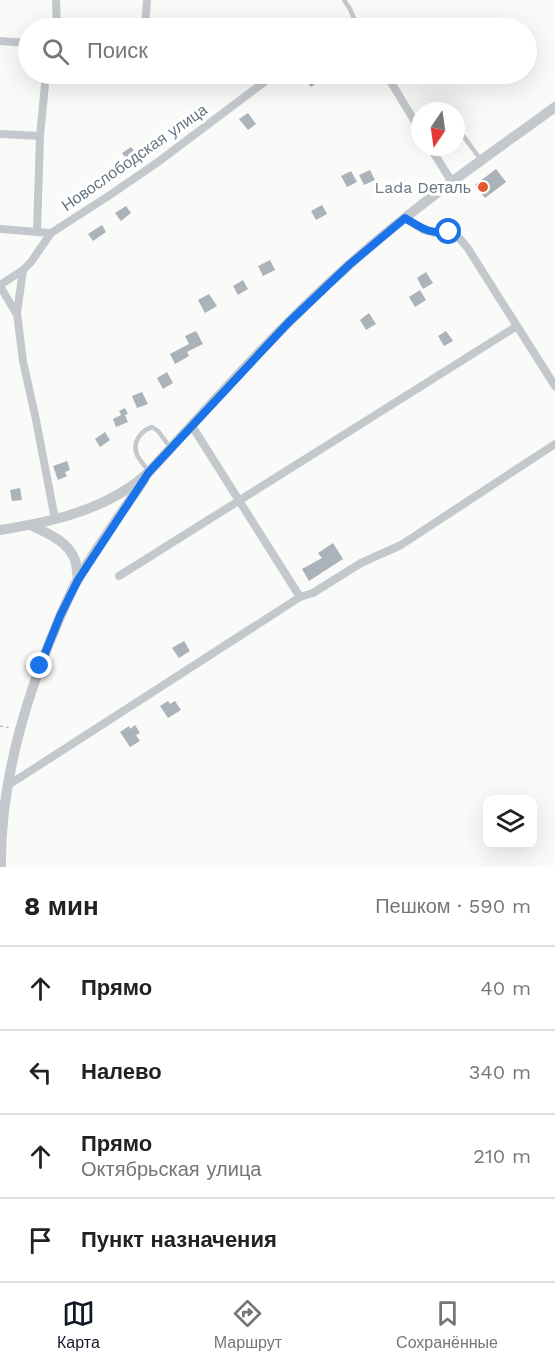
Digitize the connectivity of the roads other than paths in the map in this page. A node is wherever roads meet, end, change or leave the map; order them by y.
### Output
1 (56, 0) edge
2 (147, 0) edge
3 (344, 0) edge
4 (57, 18) edge
5 (146, 18) edge
6 (354, 18) edge
7 (0, 41) edge
8 (18, 42) edge
9 (45, 84) edge
10 (262, 84) edge
11 (392, 84) edge
12 (555, 107) edge
13 (411, 115) edge
14 (0, 134) edge
15 (40, 136) junction
16 (465, 138) edge
17 (436, 156) edge
18 (481, 160) junction
19 (453, 182) junction
20 (405, 218) junction
21 (0, 229) edge
22 (36, 232) junction
23 (51, 233) junction
24 (23, 270) junction
25 (0, 285) edge
26 (16, 313) junction
27 (517, 326) junction
28 (555, 386) edge
29 (192, 426) junction
30 (555, 444) edge
31 (171, 449) junction
32 (149, 472) junction
33 (239, 500) junction
34 (55, 519) junction
35 (30, 525) junction
36 (0, 530) edge
37 (118, 576) dead end
38 (78, 580) junction
39 (300, 597) junction
40 (7, 786) junction
41 (1, 867) edge

1 - 4 street
2 - 5 street
3 - 6 lane
7 - 8 street
9 - 15 street
10 - 23 street, Новослободская улица
11 - 13 street
12 - 18 street
14 - 15 street
15 - 22 street
16 - 18 lane
17 - 19 street
18 - 19 street
19 - 20 street
20 - 27 street
20 - 29 street
21 - 22 street
22 - 23 street
23 - 24 street
24 - 25 street
24 - 26 street
25 - 26 street
26 - 34 street
27 - 28 street
27 - 33 street
29 - 31 street
29 - 33 street
30 - 39 street
31 - 32 street
31 - 32 lane
32 - 34 street
32 - 38 street
33 - 37 street
33 - 39 street
34 - 35 street
35 - 36 street
35 - 38 street
38 - 40 street
39 - 40 street
40 - 41 street

